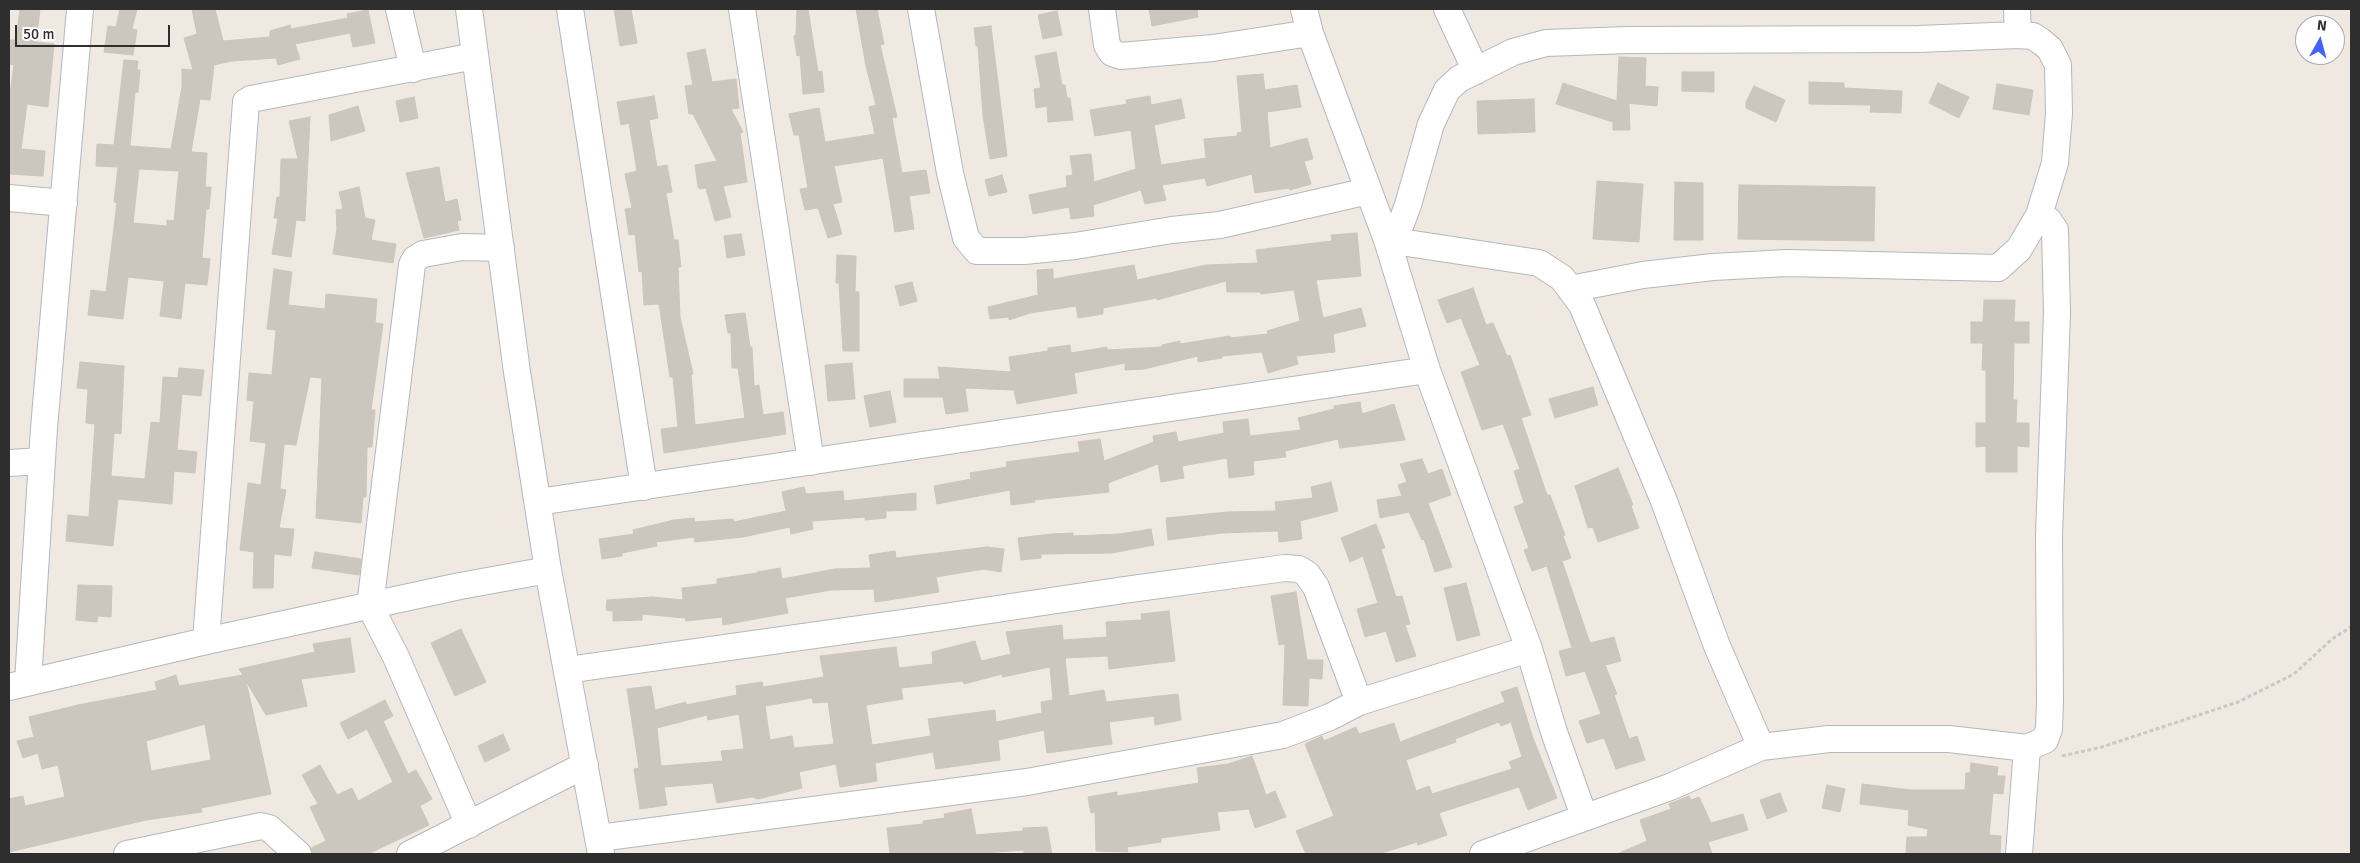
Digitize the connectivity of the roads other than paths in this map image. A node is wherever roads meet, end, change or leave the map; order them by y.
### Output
1 (80, 9) edge
2 (399, 9) edge
3 (469, 9) edge
4 (570, 9) edge
5 (742, 9) edge
6 (921, 9) edge
7 (1102, 9) edge
8 (1447, 9) edge
9 (2017, 9) edge
10 (1307, 21) edge
11 (2018, 35) junction
12 (475, 56) junction
13 (413, 69) junction
14 (1476, 71) junction
15 (1368, 191) junction
16 (9, 198) edge
17 (64, 203) junction
18 (2039, 215) junction
19 (1391, 241) junction
20 (502, 248) junction
21 (1570, 290) junction
22 (1427, 370) junction
23 (42, 461) junction
24 (812, 462) junction
25 (9, 463) edge
26 (644, 487) junction
27 (538, 502) junction
28 (548, 570) junction
29 (370, 606) junction
30 (206, 640) junction
31 (1529, 649) junction
32 (567, 670) junction
33 (18, 684) edge
34 (1358, 702) junction
35 (1761, 747) junction
36 (2026, 756) junction
37 (585, 765) junction
38 (1584, 816) junction
39 (469, 825) junction
40 (600, 846) edge
41 (127, 854) edge
42 (298, 854) edge
43 (410, 854) edge
44 (1483, 854) edge
45 (2019, 854) edge

1 - 17 street
2 - 13 street
3 - 12 street
4 - 26 street
5 - 24 street
6 - 15 street
7 - 10 street
8 - 14 street
9 - 11 street
10 - 15 street
11 - 14 street
11 - 18 street
12 - 13 street
12 - 20 street
13 - 30 street
14 - 19 street
15 - 19 street
16 - 17 street
17 - 23 street
18 - 21 street
18 - 36 street
19 - 21 street
19 - 22 street
20 - 27 street
20 - 29 street
21 - 35 street
22 - 24 street
22 - 31 street
23 - 25 street
23 - 33 street
24 - 26 street
26 - 27 street
27 - 28 street
28 - 29 street
28 - 32 street
29 - 30 street
29 - 39 street
30 - 33 street
31 - 34 street
31 - 38 street
32 - 34 street
32 - 37 street
34 - 40 street
35 - 36 street
35 - 38 street
36 - 45 street
37 - 39 street
37 - 40 street
38 - 44 street
39 - 43 street
41 - 42 street

